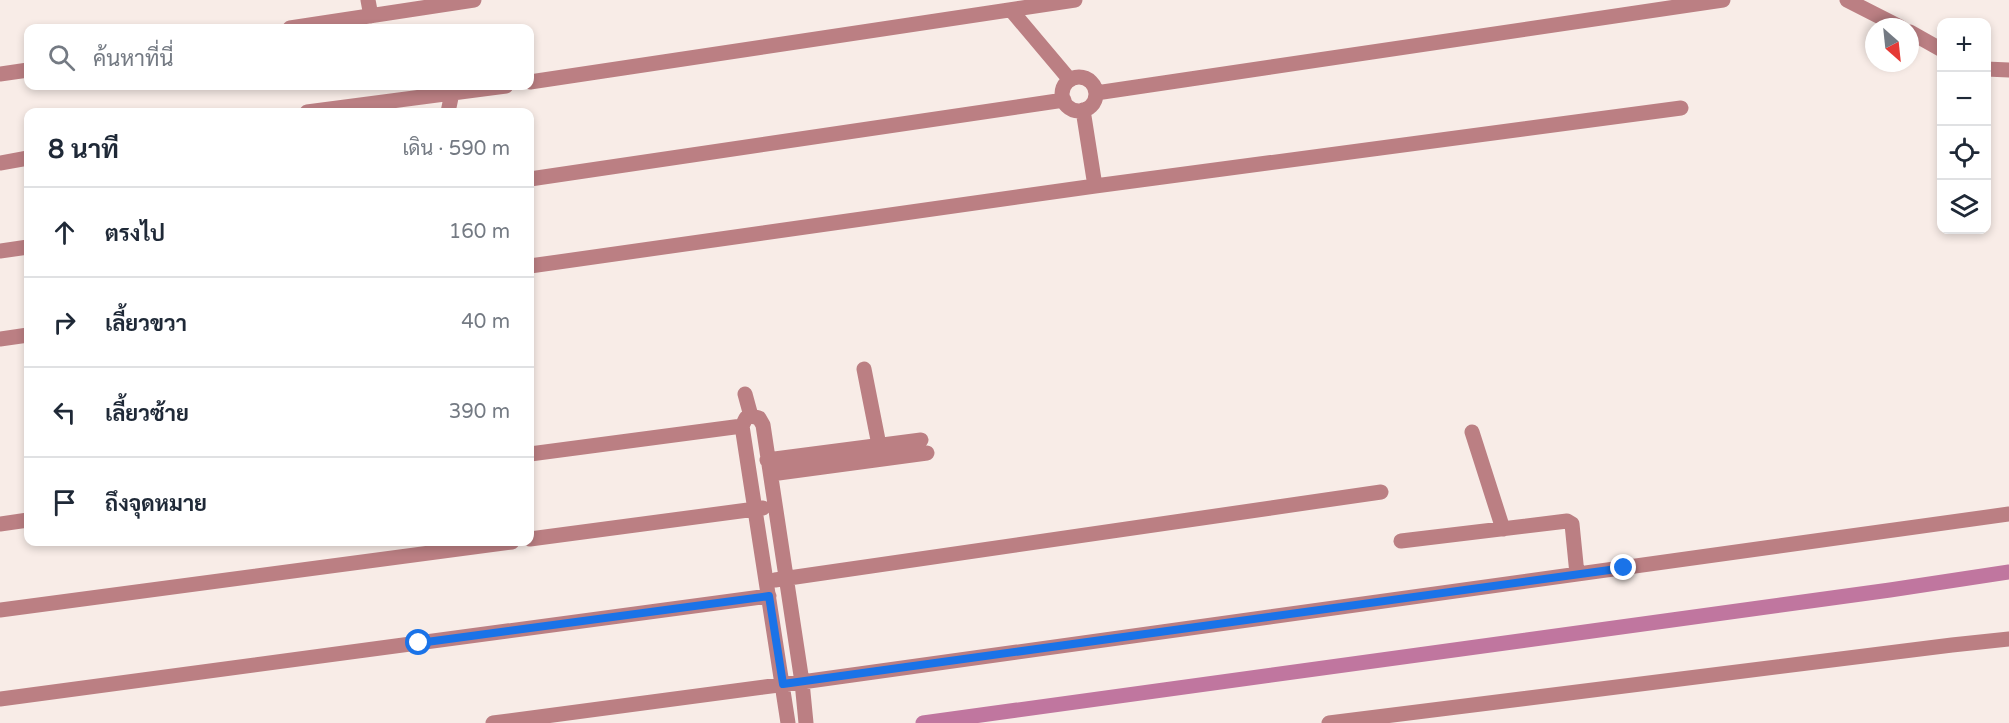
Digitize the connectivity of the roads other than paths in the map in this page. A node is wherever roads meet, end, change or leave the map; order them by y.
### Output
1 (368, 0) edge
2 (474, 0) edge
3 (1075, 0) edge
4 (1723, 0) edge
5 (1847, 0) edge
6 (1011, 10) junction
7 (371, 16) junction
8 (1882, 18) edge
9 (317, 24) edge
10 (1919, 37) edge
11 (1937, 48) edge
12 (1991, 69) edge
13 (2009, 70) edge
14 (24, 71) edge
15 (0, 74) edge
16 (1070, 80) junction
17 (534, 81) edge
18 (475, 90) edge
19 (452, 93) junction
20 (1096, 93) junction
21 (1064, 100) junction
22 (338, 108) edge
23 (449, 108) edge
24 (1681, 108) dead end
25 (1083, 110) junction
26 (24, 159) edge
27 (0, 163) edge
28 (534, 178) edge
29 (1095, 186) junction
30 (24, 248) edge
31 (0, 251) edge
32 (534, 265) edge
33 (24, 336) edge
34 (0, 339) edge
35 (864, 369) dead end
36 (745, 394) dead end
37 (747, 421) junction
38 (1472, 432) dead end
39 (879, 445) junction
40 (534, 453) edge
41 (769, 467) junction
42 (1381, 492) dead end
43 (775, 506) junction
44 (755, 509) junction
45 (2009, 514) edge
46 (24, 521) edge
47 (0, 524) edge
48 (1503, 529) junction
49 (534, 538) edge
50 (1401, 542) dead end
51 (482, 546) edge
52 (1577, 574) junction
53 (786, 578) junction
54 (768, 588) junction
55 (0, 610) edge
56 (2009, 639) edge
57 (802, 682) junction
58 (783, 684) junction
59 (0, 699) edge
60 (805, 715) edge
61 (787, 716) edge
62 (493, 723) edge
63 (1329, 723) edge

1 - 7 street
2 - 7 street
3 - 6 street
4 - 20 street
5 - 8 street
6 - 16 street
6 - 17 street
7 - 9 street
10 - 11 street
12 - 13 street
14 - 15 street
16 - 20 street
16 - 21 street
18 - 19 street
19 - 22 street
19 - 23 street
20 - 25 street
21 - 25 street
21 - 28 street
24 - 29 street
25 - 29 street
26 - 27 street
29 - 32 street
30 - 31 street
33 - 34 street
35 - 39 street
36 - 37 street
37 - 40 street
37 - 41 street
37 - 44 street
38 - 48 street
39 - 41 street
39 - 41 street
41 - 43 street
42 - 53 street
43 - 44 street
43 - 53 street
44 - 49 street
44 - 54 street
45 - 52 street
46 - 47 street
48 - 50 street
48 - 52 street
51 - 55 street
52 - 57 street
53 - 54 street
53 - 57 street
54 - 58 street
54 - 59 street
56 - 63 street
57 - 58 street
57 - 60 street
58 - 61 street
58 - 62 street

